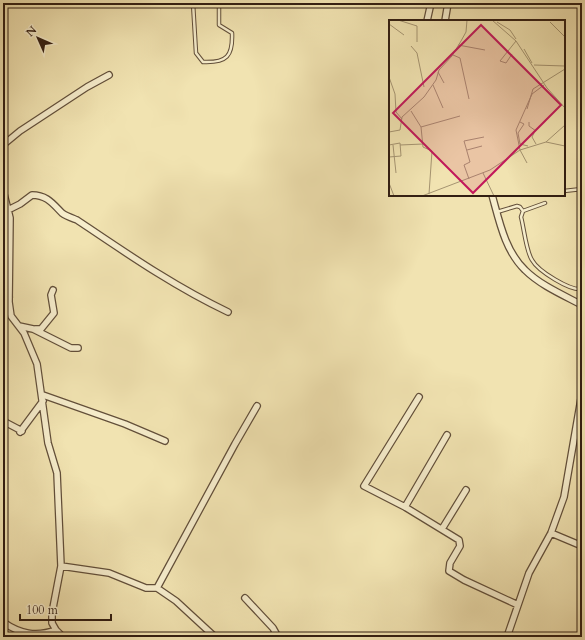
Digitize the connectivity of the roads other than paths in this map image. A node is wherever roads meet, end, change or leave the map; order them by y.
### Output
1 (193, 3) edge
2 (219, 3) edge
3 (431, 3) edge
4 (448, 3) edge
5 (428, 20) edge
6 (445, 20) edge
7 (109, 75) dead end
8 (3, 145) edge
9 (582, 189) edge
10 (3, 190) edge
11 (565, 191) edge
12 (492, 196) edge
13 (546, 204) dead end
14 (8, 210) junction
15 (523, 211) junction
16 (496, 212) junction
17 (582, 289) edge
18 (53, 290) dead end
19 (9, 297) junction
20 (3, 303) edge
21 (582, 305) edge
22 (228, 312) dead end
23 (19, 326) junction
24 (33, 329) junction
25 (78, 348) dead end
26 (582, 393) edge
27 (419, 397) dead end
28 (43, 398) junction
29 (258, 406) dead end
30 (3, 421) edge
31 (447, 435) dead end
32 (165, 441) dead end
33 (466, 490) dead end
34 (405, 508) junction
35 (442, 529) junction
36 (551, 532) junction
37 (582, 546) edge
38 (61, 566) junction
39 (157, 588) junction
40 (245, 598) dead end
41 (518, 606) junction
42 (3, 622) edge
43 (56, 630) junction
44 (63, 637) edge
45 (215, 637) edge
46 (278, 637) edge
47 (507, 637) edge

1 - 2 lane
3 - 5 street
4 - 6 street
7 - 8 street
9 - 11 lane
10 - 14 street
12 - 16 street
13 - 15 lane
14 - 19 street
14 - 22 street
15 - 16 lane
15 - 17 lane
16 - 21 street
18 - 24 street
19 - 20 street
19 - 23 street
23 - 24 street
23 - 28 street
24 - 25 street
26 - 36 street
27 - 34 street
28 - 30 street
28 - 32 street
28 - 38 street
29 - 39 street
31 - 34 street
33 - 35 street
34 - 35 street
35 - 41 street
36 - 37 street
36 - 41 street
38 - 39 street
38 - 43 street
39 - 45 street
40 - 46 street
41 - 47 street
42 - 43 street
43 - 44 street

